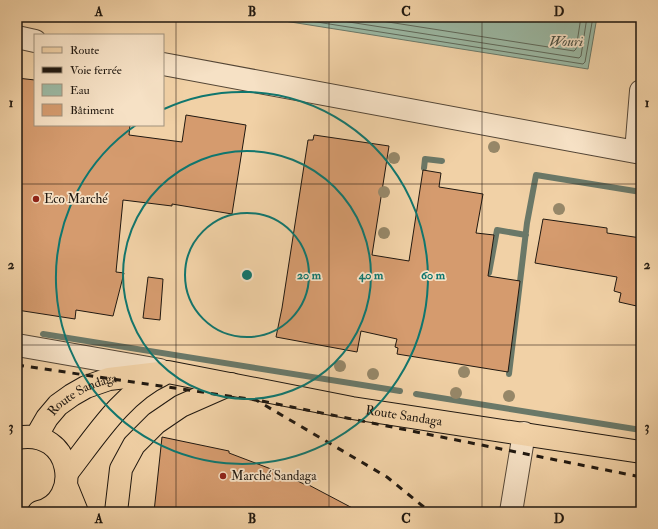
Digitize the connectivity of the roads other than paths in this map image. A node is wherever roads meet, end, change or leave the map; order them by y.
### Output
1 (17, 37) edge
2 (34, 41) edge
3 (164, 64) edge
4 (641, 91) edge
5 (639, 153) edge
6 (17, 345) edge
7 (168, 372) junction
8 (231, 384) junction
9 (524, 433) junction
10 (27, 437) edge
11 (641, 452) edge
12 (66, 479) junction
13 (39, 512) edge
14 (77, 512) edge
15 (116, 512) edge
16 (511, 512) edge

1 - 2 street
3 - 5 street
4 - 5 street
6 - 7 street, Route Sandaga
7 - 8 main road, Route Sandaga
7 - 10 main road, Route Sandaga
7 - 12 main road, Route Sandaga
8 - 9 main road, Route Sandaga
8 - 15 main road
9 - 11 main road, Route Sandaga
9 - 16 street
10 - 12 main road
12 - 13 main road, Route Sandaga
12 - 14 main road

